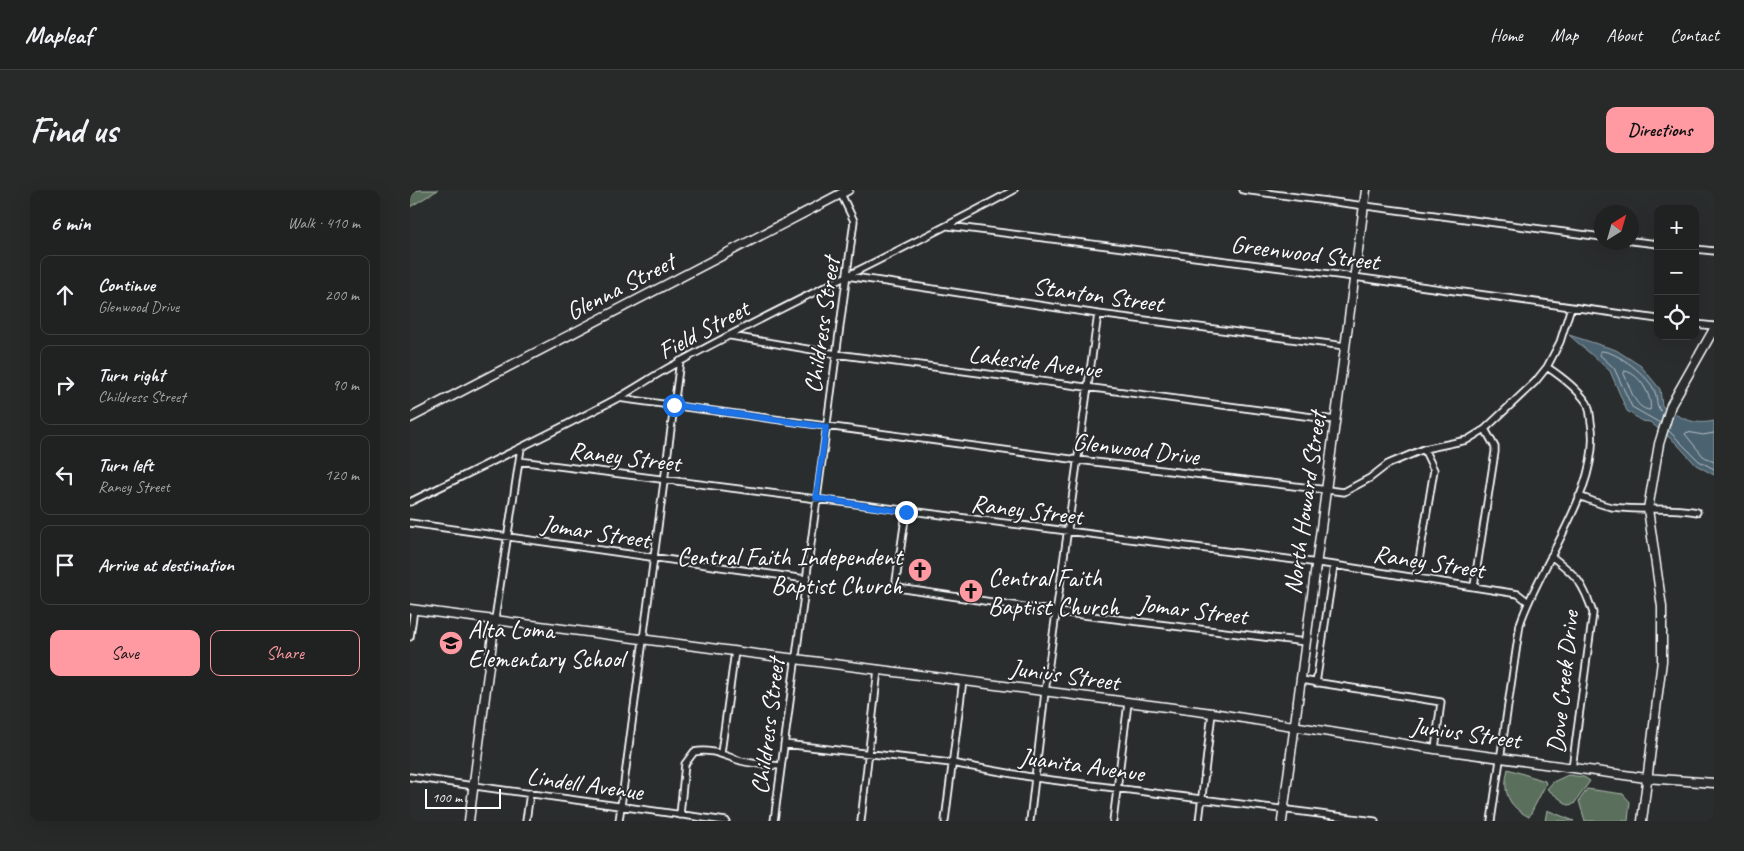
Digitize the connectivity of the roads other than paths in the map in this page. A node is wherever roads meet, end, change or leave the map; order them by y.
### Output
1 (1014, 190) edge
2 (1243, 190) edge
3 (1366, 190) edge
4 (844, 192) edge
5 (1364, 206) junction
6 (948, 226) junction
7 (1594, 236) edge
8 (1639, 242) edge
9 (1654, 244) edge
10 (1699, 249) edge
11 (1714, 251) edge
12 (846, 276) junction
13 (1354, 277) junction
14 (1571, 307) junction
15 (1098, 314) junction
16 (1654, 318) edge
17 (1699, 325) edge
18 (1714, 328) edge
19 (730, 336) junction
20 (1345, 346) junction
21 (836, 354) junction
22 (680, 361) junction
23 (1548, 367) junction
24 (1087, 387) junction
25 (618, 398) junction
26 (674, 405) junction
27 (410, 418) edge
28 (1335, 420) junction
29 (826, 427) junction
30 (1485, 429) junction
31 (521, 448) junction
32 (1424, 449) junction
33 (1078, 460) junction
34 (519, 461) junction
35 (664, 480) junction
36 (1326, 490) junction
37 (1579, 496) junction
38 (816, 498) junction
39 (410, 502) edge
40 (1648, 510) junction
41 (906, 512) junction
42 (1697, 512) dead end
43 (410, 523) edge
44 (1068, 533) junction
45 (506, 536) junction
46 (1551, 556) junction
47 (654, 559) junction
48 (1316, 563) junction
49 (1334, 565) junction
50 (1416, 578) junction
51 (806, 579) junction
52 (1474, 586) junction
53 (1527, 601) junction
54 (412, 609) edge
55 (1058, 612) junction
56 (495, 619) junction
57 (410, 638) edge
58 (644, 638) junction
59 (1306, 642) junction
60 (735, 651) junction
61 (794, 658) junction
62 (878, 669) junction
63 (963, 680) junction
64 (1301, 680) junction
65 (1316, 682) junction
66 (1045, 692) junction
67 (1128, 703) junction
68 (1212, 713) junction
69 (1295, 726) junction
70 (784, 744) junction
71 (1435, 749) junction
72 (721, 753) junction
73 (868, 755) junction
74 (1499, 758) junction
75 (951, 763) junction
76 (781, 766) junction
77 (1572, 768) junction
78 (410, 777) edge
79 (1036, 778) junction
80 (1646, 778) junction
81 (1714, 783) edge
82 (474, 786) junction
83 (1117, 787) junction
84 (530, 793) junction
85 (1202, 800) junction
86 (621, 806) junction
87 (1284, 810) junction
88 (676, 817) edge
89 (470, 821) edge
90 (526, 821) edge
91 (619, 821) edge
92 (726, 821) edge
93 (774, 821) edge
94 (861, 821) edge
95 (945, 821) edge
96 (1030, 821) edge
97 (1113, 821) edge
98 (1199, 821) edge
99 (1282, 821) edge
100 (1375, 821) edge
101 (1492, 821) edge
102 (1642, 821) edge

1 - 6 street, Field Street
2 - 5 street
3 - 5 street, North Howard Street
4 - 12 street, Childress Street
4 - 27 street, Glenna Street
5 - 7 street
5 - 13 street, North Howard Street
6 - 12 street, Field Street
6 - 13 street, Greenwood Street
8 - 9 street
10 - 11 street
12 - 15 street, Stanton Street
12 - 19 street, Field Street
12 - 21 street, Childress Street
13 - 14 street, Greenwood Street
13 - 20 street, North Howard Street
14 - 16 street, Greenwood Street
14 - 23 street, Glenwood Drive
15 - 20 street, Stanton Street
15 - 24 street
17 - 18 street
18 - 40 street
19 - 21 street, Lakeside Avenue
19 - 22 street, Field Street
20 - 28 street, North Howard Street
21 - 24 street, Lakeside Avenue
21 - 29 street, Childress Street
22 - 25 street, Field Street
22 - 26 street
23 - 30 street, Glenwood Drive
23 - 37 street
24 - 28 street, Lakeside Avenue
24 - 33 street
25 - 26 street, Glenwood Drive
25 - 31 street, Field Street
26 - 29 street, Glenwood Drive
26 - 35 street
28 - 36 street, North Howard Street
29 - 33 street, Glenwood Drive
29 - 38 street, Childress Street
30 - 32 street, Glenwood Drive
30 - 52 street
31 - 34 street
31 - 39 street, Field Street
32 - 36 street, Glenwood Drive
32 - 50 street
33 - 36 street, Glenwood Drive
33 - 44 street
34 - 35 street, Raney Street
34 - 45 street
35 - 38 street, Raney Street
35 - 47 street
36 - 48 street, North Howard Street
37 - 40 street
37 - 46 street
38 - 41 street, Raney Street
38 - 51 street, Childress Street
40 - 42 street
40 - 80 street
41 - 44 street, Raney Street
41 - 55 street, Jomar Street
43 - 45 street, Jomar Street
44 - 48 street, Raney Street
44 - 55 street
45 - 47 street, Jomar Street
45 - 56 street
46 - 53 street
46 - 77 street, Dove Creek Drive
47 - 51 street, Jomar Street
47 - 58 street
48 - 49 street, Raney Street
48 - 59 street, North Howard Street
49 - 50 street, Raney Street
49 - 65 street
50 - 52 street, Raney Street
51 - 61 street, Childress Street
52 - 53 street, Raney Street
53 - 74 street
54 - 56 street, Junius Street
54 - 57 street
55 - 59 street, Jomar Street
55 - 66 street
56 - 58 street, Junius Street
56 - 82 street
58 - 60 street, Junius Street
58 - 86 street
59 - 64 street, North Howard Street
60 - 61 street, Junius Street
60 - 72 street
61 - 62 street, Junius Street
61 - 70 street, Childress Street
62 - 63 street, Junius Street
62 - 73 street
63 - 66 street, Junius Street
63 - 75 street
64 - 65 street
64 - 69 street, North Howard Street
65 - 71 street
66 - 67 street, Junius Street
66 - 79 street
67 - 68 street, Junius Street
67 - 83 street
68 - 69 street, Junius Street
68 - 85 street
69 - 71 street, Junius Street
69 - 87 street, North Howard Street
70 - 73 street, Juanita Avenue
70 - 76 street, Childress Street
71 - 74 street, Junius Street
72 - 76 street
72 - 88 street
73 - 75 street, Juanita Avenue
73 - 94 street
74 - 77 street, Junius Street
74 - 101 street
75 - 79 street, Juanita Avenue
75 - 95 street
76 - 93 street, Childress Street
77 - 80 street, Junius Street
78 - 82 street, Lindell Avenue
79 - 83 street, Juanita Avenue
79 - 96 street
80 - 81 street, Junius Street
80 - 102 street
82 - 84 street, Lindell Avenue
82 - 89 street
83 - 85 street, Juanita Avenue
83 - 97 street
84 - 86 street, Lindell Avenue
84 - 90 street
85 - 87 street, Juanita Avenue
85 - 98 street
86 - 88 street, Lindell Avenue
86 - 91 street
87 - 99 street, North Howard Street
87 - 100 street, Juanita Avenue
88 - 92 street, Lindell Avenue

